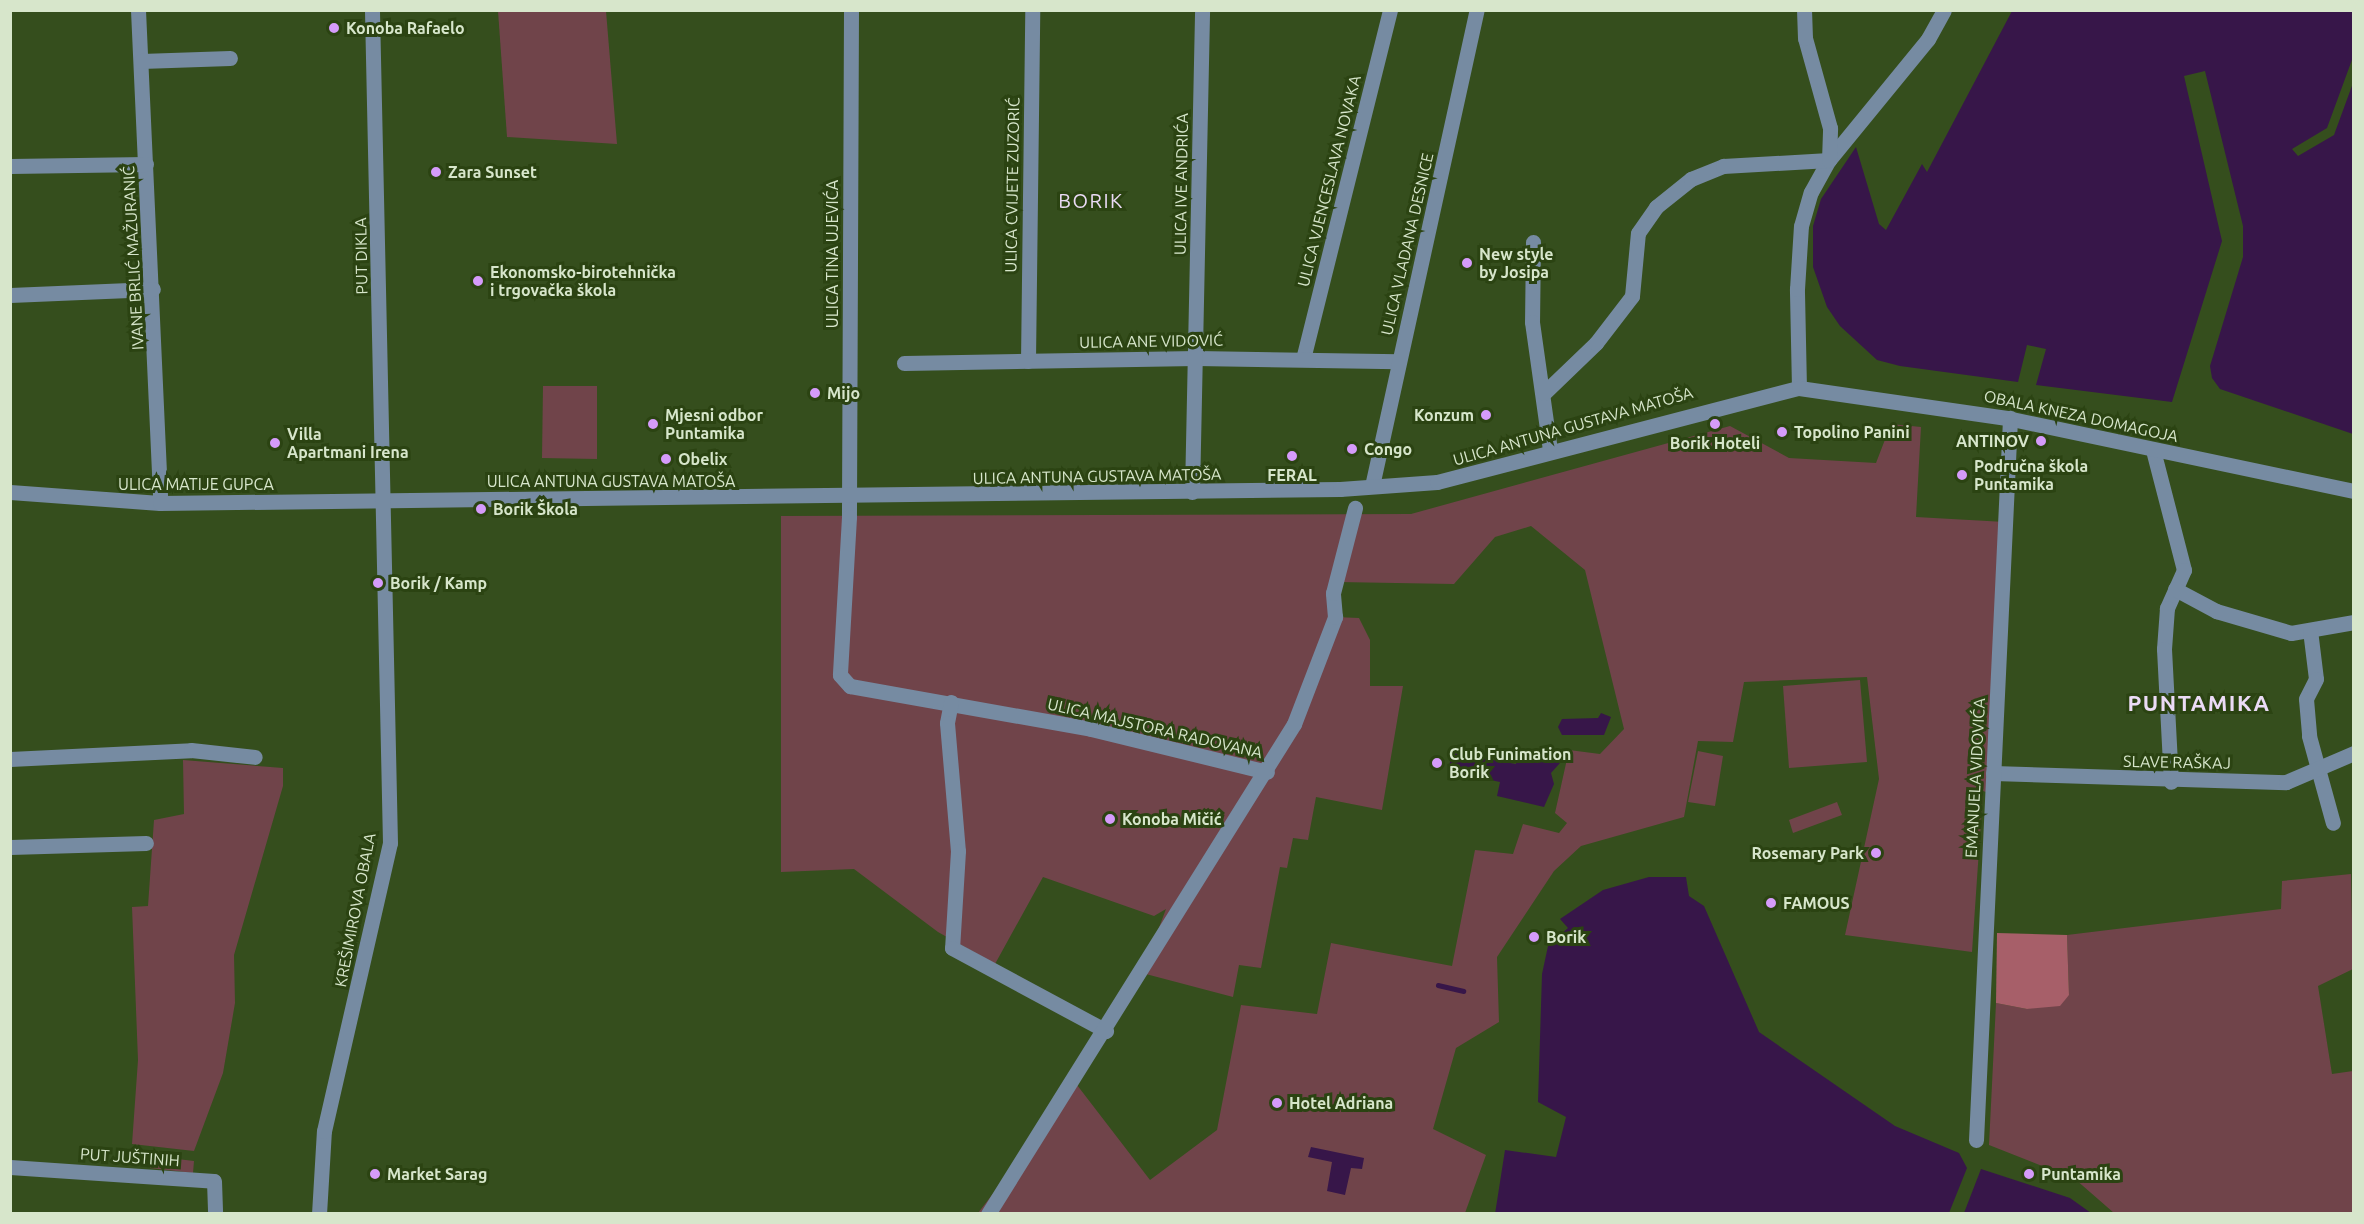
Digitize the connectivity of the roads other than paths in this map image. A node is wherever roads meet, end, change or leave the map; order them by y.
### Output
1 (138, 10) edge
2 (372, 10) edge
3 (851, 10) edge
4 (1032, 10) edge
5 (1202, 10) edge
6 (1389, 10) edge
7 (1477, 10) edge
8 (1804, 10) edge
9 (1944, 10) edge
10 (230, 58) dead end
11 (141, 61) junction
12 (1829, 160) junction
13 (146, 164) junction
14 (10, 166) edge
15 (1533, 242) dead end
16 (153, 289) junction
17 (10, 295) edge
18 (1196, 358) junction
19 (1303, 359) junction
20 (1028, 361) junction
21 (1398, 361) junction
22 (904, 363) dead end
23 (1799, 388) junction
24 (1544, 393) junction
25 (2010, 418) junction
26 (1550, 450) junction
27 (2153, 450) junction
28 (1372, 486) junction
29 (10, 492) edge
30 (1192, 492) junction
31 (2354, 492) edge
32 (848, 499) junction
33 (383, 500) junction
34 (160, 503) junction
35 (1355, 508) dead end
36 (2175, 589) junction
37 (2354, 622) edge
38 (2310, 630) junction
39 (951, 702) junction
40 (2354, 753) edge
41 (255, 757) dead end
42 (10, 759) edge
43 (2320, 768) junction
44 (1267, 772) junction
45 (1994, 772) junction
46 (2171, 782) junction
47 (2333, 823) dead end
48 (146, 843) dead end
49 (10, 847) edge
50 (1106, 1031) junction
51 (1976, 1140) dead end
52 (10, 1167) edge
53 (215, 1214) edge
54 (319, 1214) edge
55 (988, 1214) edge

1 - 11 street, IVANE BRLIĆ MAŽURANIĆ
2 - 33 street, PUT DIKLA
3 - 32 street, ULICA TINA UJEVIĆA
4 - 20 street, ULICA CVIJETE ZUZORIĆ
5 - 18 street, ULICA IVE ANDRIĆA
6 - 19 street, ULICA VJENCESLAVA NOVAKA
7 - 21 street, ULICA VLADANA DESNICE
8 - 12 street
9 - 12 street
10 - 11 street
11 - 13 street, IVANE BRLIĆ MAŽURANIĆ
12 - 23 street
12 - 24 street
13 - 14 street
13 - 16 street, IVANE BRLIĆ MAŽURANIĆ
15 - 24 street
16 - 17 street
16 - 34 street, IVANE BRLIĆ MAŽURANIĆ
18 - 19 street, ULICA ANE VIDOVIĆ
18 - 20 street, ULICA ANE VIDOVIĆ
18 - 30 street, ULICA IVE ANDRIĆA
19 - 21 street, ULICA ANE VIDOVIĆ
20 - 22 street, ULICA ANE VIDOVIĆ
21 - 28 street, ULICA VLADANA DESNICE
23 - 25 street, OBALA KNEZA DOMAGOJA
23 - 26 street, ULICA ANTUNA GUSTAVA MATOŠA
24 - 26 street
25 - 27 street, OBALA KNEZA DOMAGOJA
25 - 45 street, EMANUELA VIDOVIĆA
26 - 28 street, ULICA ANTUNA GUSTAVA MATOŠA
27 - 31 street, OBALA KNEZA DOMAGOJA
27 - 36 street
28 - 30 street, ULICA ANTUNA GUSTAVA MATOŠA
29 - 34 street, ULICA MATIJE GUPCA
30 - 32 street, ULICA ANTUNA GUSTAVA MATOŠA
32 - 33 street, ULICA ANTUNA GUSTAVA MATOŠA
32 - 39 street, ULICA MAJSTORA RADOVANA
33 - 34 street, ULICA MATIJE GUPCA
33 - 54 street, KREŠIMIROVA OBALA
35 - 44 street
36 - 38 street
36 - 46 street
37 - 38 street
38 - 43 street
39 - 44 street, ULICA MAJSTORA RADOVANA
39 - 50 street
40 - 43 street, SLAVE RAŠKAJ
41 - 42 street
43 - 46 street, SLAVE RAŠKAJ
43 - 47 street
44 - 50 street, ULICA MAJSTORA RADOVANA
45 - 46 street, SLAVE RAŠKAJ
45 - 51 street, EMANUELA VIDOVIĆA
48 - 49 street
50 - 55 street, ULICA MAJSTORA RADOVANA
52 - 53 street, PUT JUŠTINIH

